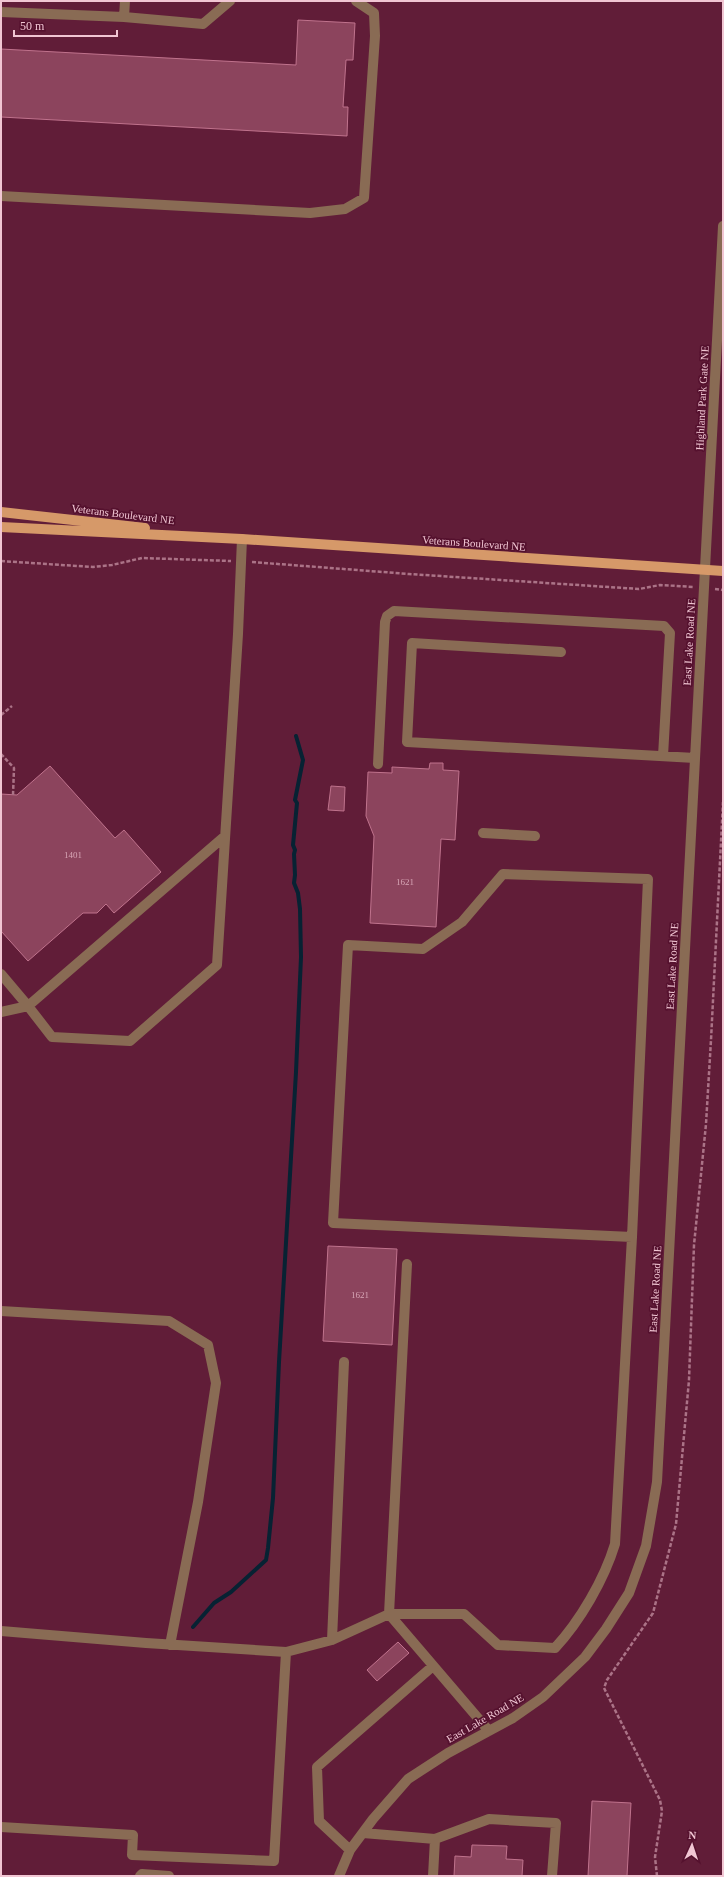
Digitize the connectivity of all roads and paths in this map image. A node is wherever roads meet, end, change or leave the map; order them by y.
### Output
1 (125, 1) edge
2 (230, 1) edge
3 (356, 1) edge
4 (1, 12) edge
5 (124, 17) junction
6 (1, 196) edge
7 (723, 226) edge
8 (1, 512) edge
9 (1, 527) edge
10 (242, 539) junction
11 (1, 561) edge
12 (241, 561) junction
13 (705, 570) junction
14 (723, 571) edge
15 (671, 585) dead end
16 (561, 652) dead end
17 (12, 706) dead end
18 (1, 715) edge
19 (1, 754) edge
20 (663, 756) junction
21 (695, 758) junction
22 (378, 764) dead end
23 (12, 794) dead end
24 (723, 802) edge
25 (483, 833) dead end
26 (225, 836) junction
27 (535, 836) dead end
28 (1, 974) edge
29 (28, 1006) junction
30 (1, 1012) edge
31 (632, 1237) junction
32 (407, 1264) dead end
33 (1, 1311) edge
34 (344, 1362) dead end
35 (389, 1614) junction
36 (1, 1631) edge
37 (332, 1640) junction
38 (170, 1645) junction
39 (286, 1652) junction
40 (433, 1666) junction
41 (489, 1731) junction
42 (1, 1827) edge
43 (363, 1833) junction
44 (435, 1839) junction
45 (350, 1850) junction
46 (140, 1876) edge
47 (169, 1876) edge
48 (339, 1876) edge
49 (433, 1876) edge
50 (552, 1876) edge
51 (657, 1876) edge

1 - 5 street
2 - 5 street
3 - 6 street
4 - 5 street
7 - 13 street, Highland Park Gate NE
8 - 10 main road, Veterans Boulevard NE
9 - 10 main road, Veterans Boulevard NE
10 - 12 street
10 - 13 main road, Veterans Boulevard NE
11 - 12 path
12 - 15 path
12 - 26 street
13 - 14 main road, Veterans Boulevard NE
13 - 21 street, East Lake Road NE
16 - 20 street
17 - 18 path
19 - 23 path
20 - 21 street
20 - 22 street
21 - 41 street, East Lake Road NE
24 - 51 path
25 - 27 street
26 - 29 street
26 - 29 street
28 - 29 street
29 - 30 street
31 - 31 street
31 - 35 street
32 - 35 street
33 - 38 street
34 - 37 street
35 - 37 street
35 - 40 street
36 - 38 street
37 - 39 street
38 - 39 street
39 - 42 street
40 - 41 street
40 - 45 street
41 - 43 street, East Lake Road NE
43 - 44 street
43 - 45 street, East Lake Road NE
44 - 49 street
44 - 50 street
45 - 48 street, East Lake Road NE
46 - 47 street

